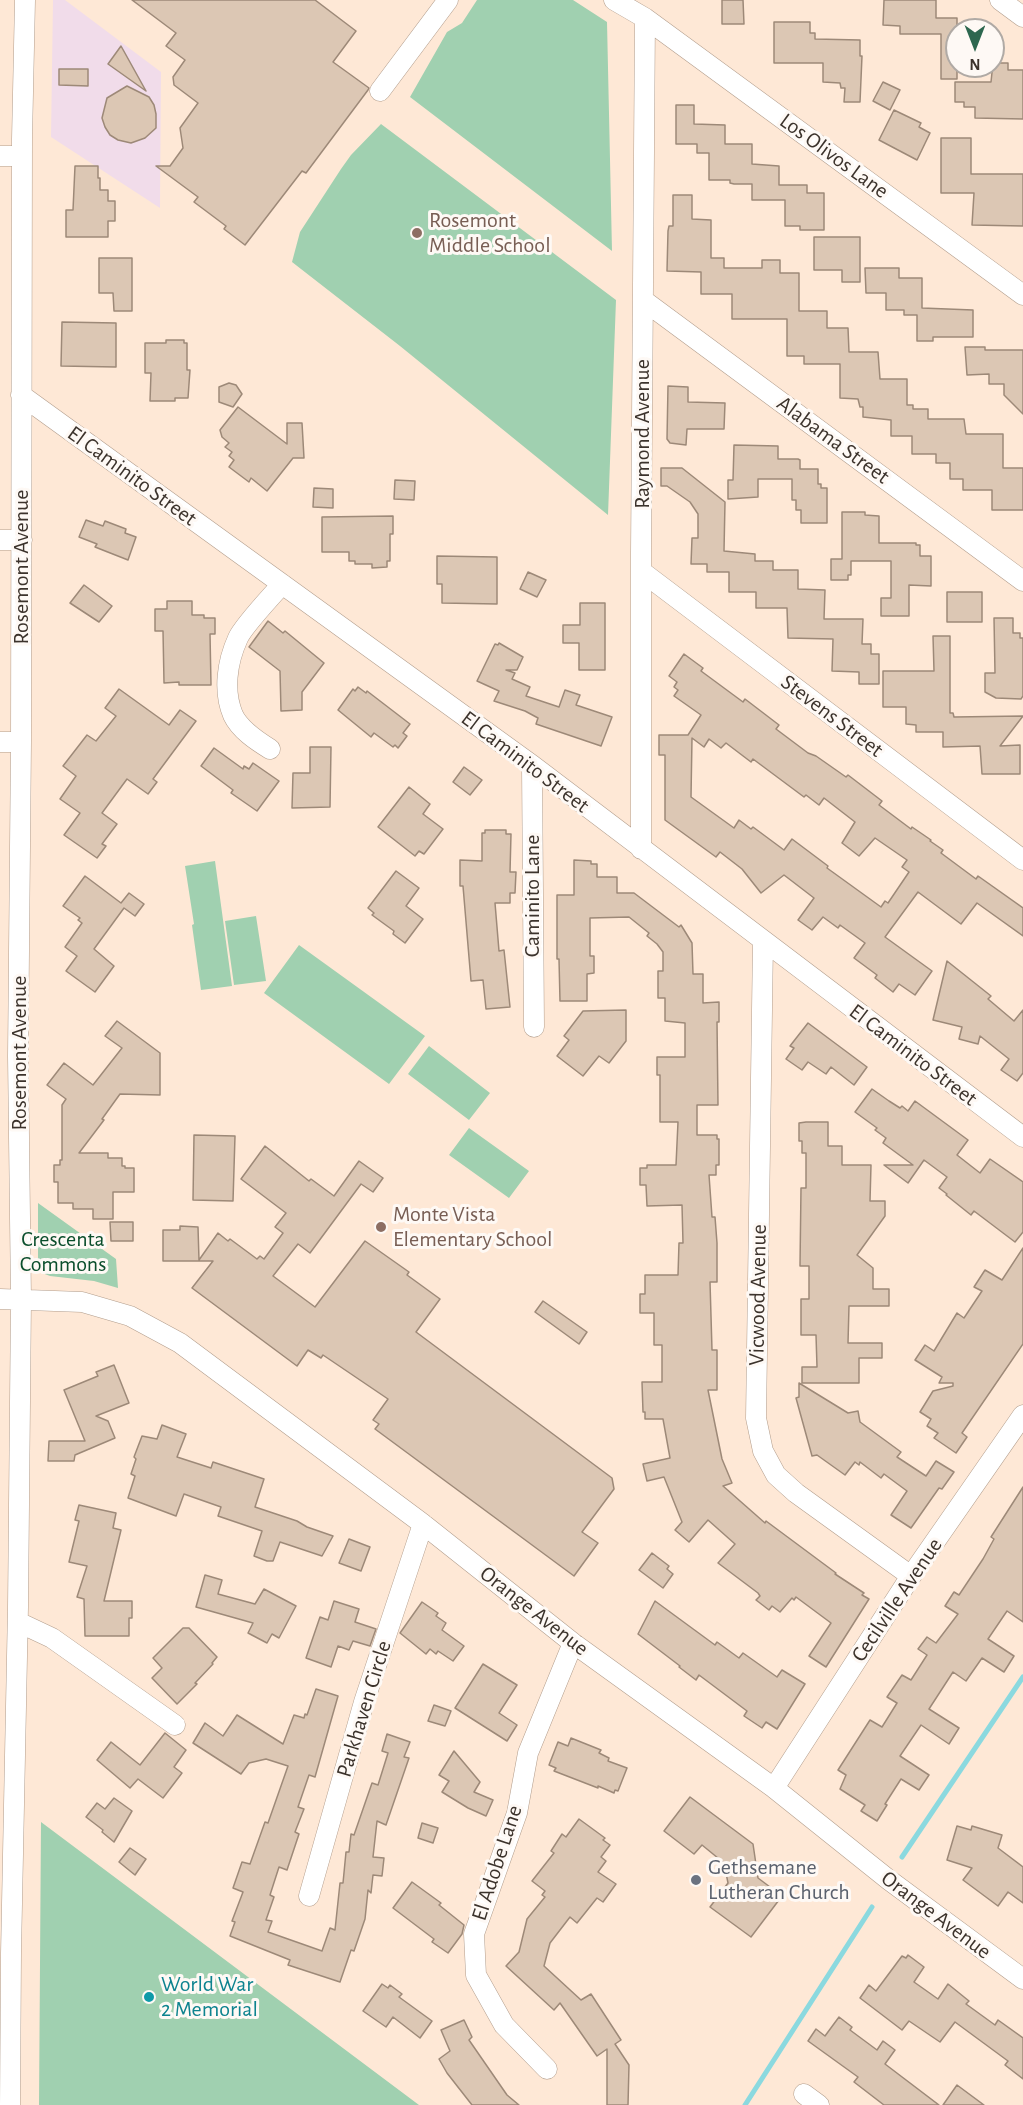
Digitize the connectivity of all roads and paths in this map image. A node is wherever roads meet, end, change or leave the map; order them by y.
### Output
1 (25, 0) edge
2 (448, 0) edge
3 (615, 0) edge
4 (1000, 0) edge
5 (1023, 17) edge
6 (645, 18) junction
7 (380, 91) dead end
8 (0, 156) edge
9 (22, 156) junction
10 (1023, 295) edge
11 (643, 300) junction
12 (21, 395) junction
13 (0, 540) edge
14 (22, 540) junction
15 (641, 571) junction
16 (1023, 581) edge
17 (282, 584) junction
18 (0, 742) edge
19 (21, 742) junction
20 (270, 749) dead end
21 (532, 765) junction
22 (641, 849) junction
23 (1023, 860) edge
24 (763, 942) junction
25 (534, 1027) dead end
26 (9, 1056) edge
27 (1023, 1137) edge
28 (0, 1299) edge
29 (21, 1299) junction
30 (1023, 1415) edge
31 (423, 1524) junction
32 (911, 1576) junction
33 (18, 1622) junction
34 (573, 1642) junction
35 (8, 1687) edge
36 (175, 1725) dead end
37 (774, 1788) junction
38 (309, 1896) dead end
39 (5, 1953) edge
40 (1023, 1979) edge
41 (547, 2069) dead end
42 (10, 2105) edge

1 - 9 street, Rosemont Avenue
2 - 7 street
3 - 6 street, Los Olivos Lane
4 - 5 street
6 - 10 street, Los Olivos Lane
6 - 11 street, Raymond Avenue
8 - 9 street
9 - 12 street, Rosemont Avenue
11 - 15 street, Raymond Avenue
11 - 16 street, Alabama Street
12 - 14 street, Rosemont Avenue
12 - 17 street, El Caminito Street
13 - 14 street
14 - 19 street, Rosemont Avenue
15 - 22 street, Raymond Avenue
15 - 23 street, Stevens Street
17 - 20 street
17 - 21 street, El Caminito Street
18 - 19 street
19 - 26 street, Rosemont Avenue
21 - 22 street, El Caminito Street
21 - 25 street, Caminito Lane
22 - 24 street, El Caminito Street
24 - 27 street, El Caminito Street
24 - 32 street, Vicwood Avenue
26 - 29 street, Rosemont Avenue
28 - 29 street, Orange Avenue
29 - 31 street, Orange Avenue
29 - 33 street, Rosemont Avenue
30 - 32 street, Cecilville Avenue
31 - 34 street, Orange Avenue
31 - 38 street, Parkhaven Circle
32 - 37 street, Cecilville Avenue
33 - 35 street, Rosemont Avenue
33 - 36 street
34 - 37 street, Orange Avenue
34 - 41 street, El Adobe Lane
35 - 39 street, Rosemont Avenue
37 - 40 street, Orange Avenue
39 - 42 street, Rosemont Avenue

